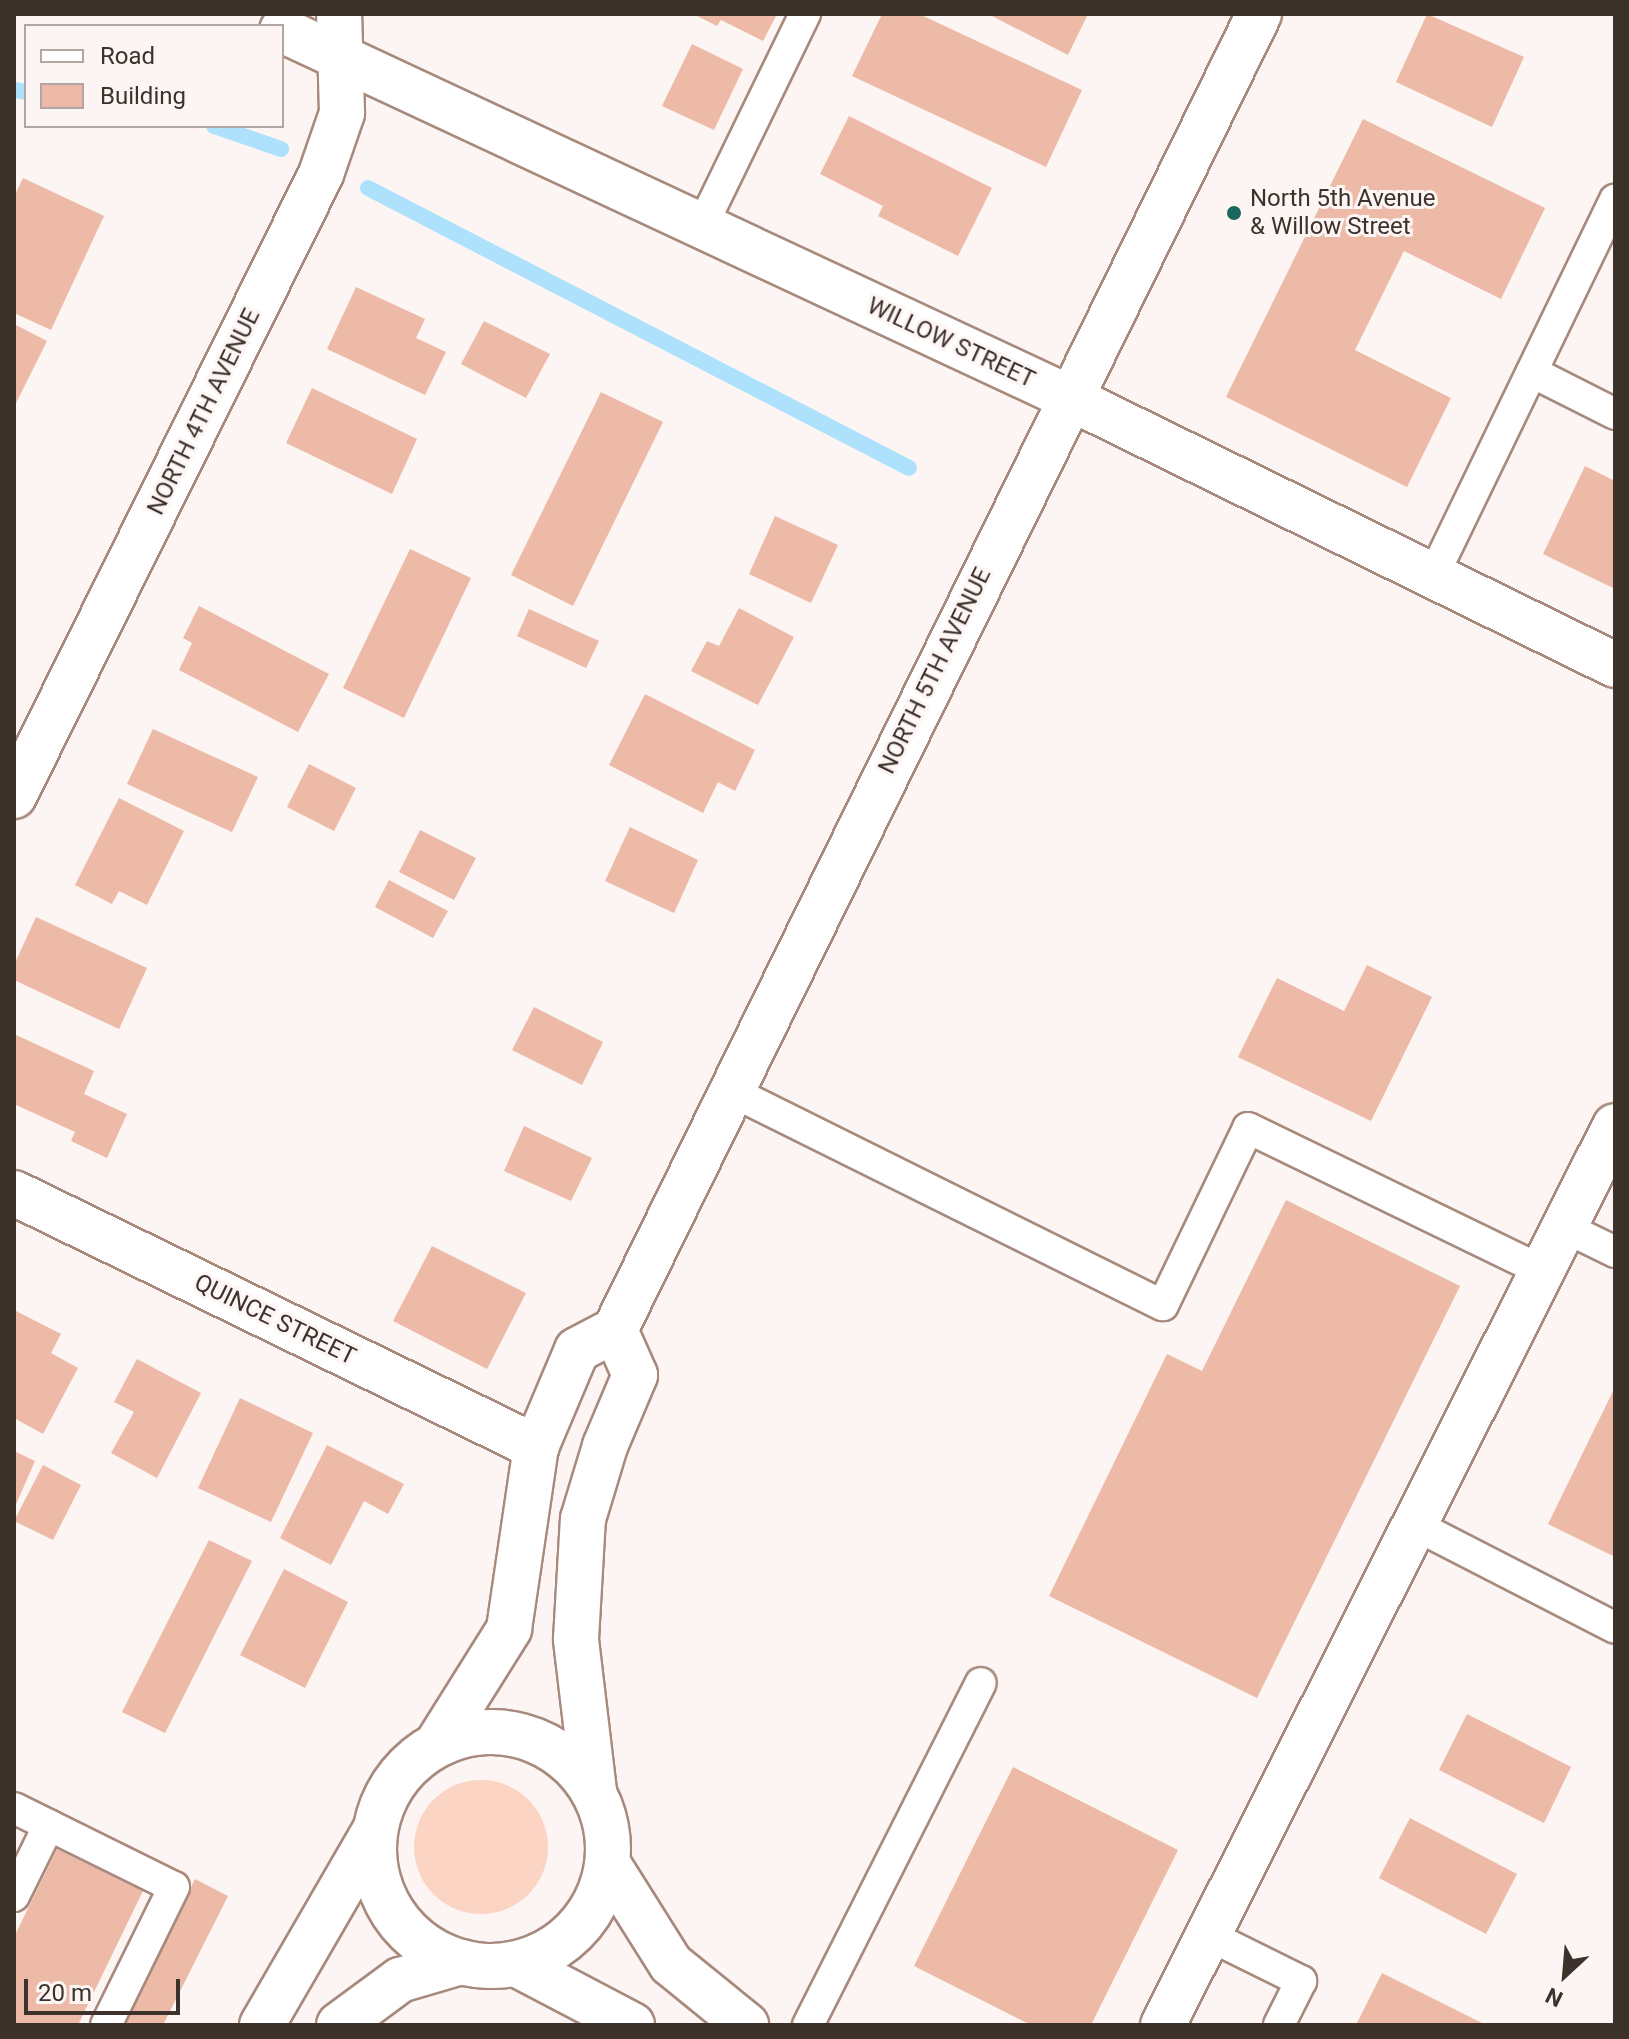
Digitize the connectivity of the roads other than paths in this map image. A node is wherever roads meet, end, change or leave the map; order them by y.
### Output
1 (248, 14) edge
2 (339, 14) edge
3 (805, 14) edge
4 (1259, 14) edge
5 (269, 24) edge
6 (284, 31) edge
7 (341, 58) junction
8 (1615, 200) edge
9 (702, 226) junction
10 (1532, 372) junction
11 (1068, 397) junction
12 (1615, 414) edge
13 (1433, 576) junction
14 (1615, 665) edge
15 (14, 796) edge
16 (731, 1091) junction
17 (1615, 1126) edge
18 (14, 1193) edge
19 (1564, 1227) junction
20 (1615, 1252) edge
21 (1542, 1271) junction
22 (615, 1330) junction
23 (536, 1447) junction
24 (1415, 1525) junction
25 (1615, 1628) edge
26 (981, 1683) dead end
27 (437, 1744) junction
28 (594, 1791) junction
29 (14, 1808) edge
30 (49, 1825) junction
31 (374, 1832) junction
32 (608, 1864) junction
33 (14, 1896) edge
34 (1208, 1935) junction
35 (461, 1962) junction
36 (516, 1964) junction
37 (106, 2025) edge
38 (262, 2025) edge
39 (339, 2025) edge
40 (632, 2025) edge
41 (746, 2025) edge
42 (808, 2025) edge
43 (1163, 2025) edge
44 (1279, 2025) edge

1 - 5 street
2 - 7 street, NORTH 4TH AVENUE
3 - 9 lane
4 - 11 street, NORTH 5TH AVENUE
6 - 7 street, WILLOW STREET
7 - 9 street, WILLOW STREET
7 - 15 street, NORTH 4TH AVENUE
8 - 10 lane
9 - 11 street, WILLOW STREET
10 - 12 lane
10 - 13 lane
11 - 13 street, WILLOW STREET
11 - 16 street, NORTH 5TH AVENUE
13 - 14 street, WILLOW STREET
16 - 21 lane
16 - 22 street, NORTH 5TH AVENUE
17 - 19 street
18 - 23 street, QUINCE STREET
19 - 20 lane
19 - 21 street
21 - 24 street
22 - 23 street
22 - 28 street
23 - 27 street
24 - 25 lane
24 - 34 street
26 - 42 lane
27 - 28 street
27 - 31 street
28 - 32 street
29 - 30 lane
30 - 33 lane
30 - 37 lane
31 - 35 street
31 - 38 street
32 - 36 street
32 - 41 street
34 - 43 street
34 - 44 lane
35 - 36 street
35 - 39 street
36 - 40 street

